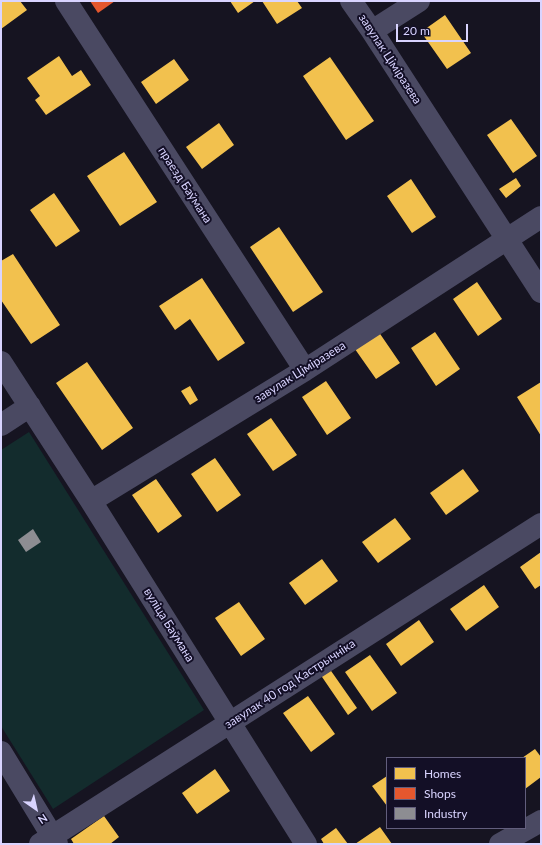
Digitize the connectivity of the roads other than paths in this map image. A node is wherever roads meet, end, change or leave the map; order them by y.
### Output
1 (66, 1) edge
2 (351, 1) edge
3 (419, 1) edge
4 (372, 31) junction
5 (541, 217) edge
6 (507, 239) junction
7 (541, 292) edge
8 (1, 362) edge
9 (305, 370) junction
10 (30, 406) junction
11 (1, 425) edge
12 (91, 501) junction
13 (541, 524) edge
14 (230, 723) junction
15 (1, 752) edge
16 (541, 821) edge
17 (50, 842) edge
18 (306, 844) edge
19 (500, 844) edge

1 - 9 street, праезд Баўмана
2 - 4 street, завулак Ціміразева
3 - 4 street
4 - 6 street, завулак Ціміразева
5 - 6 street, завулак Ціміразева
6 - 7 street, завулак Ціміразева
6 - 9 street, завулак Ціміразева
8 - 10 street, вуліца Баўмана
9 - 12 street, завулак Ціміразева
10 - 11 street
10 - 12 street, вуліца Баўмана
12 - 14 street, вуліца Баўмана
13 - 14 street, завулак 40 год Кастрычніка
14 - 17 street, завулак 40 год Кастрычніка
14 - 18 street, вуліца Баўмана
15 - 17 street
16 - 19 street

